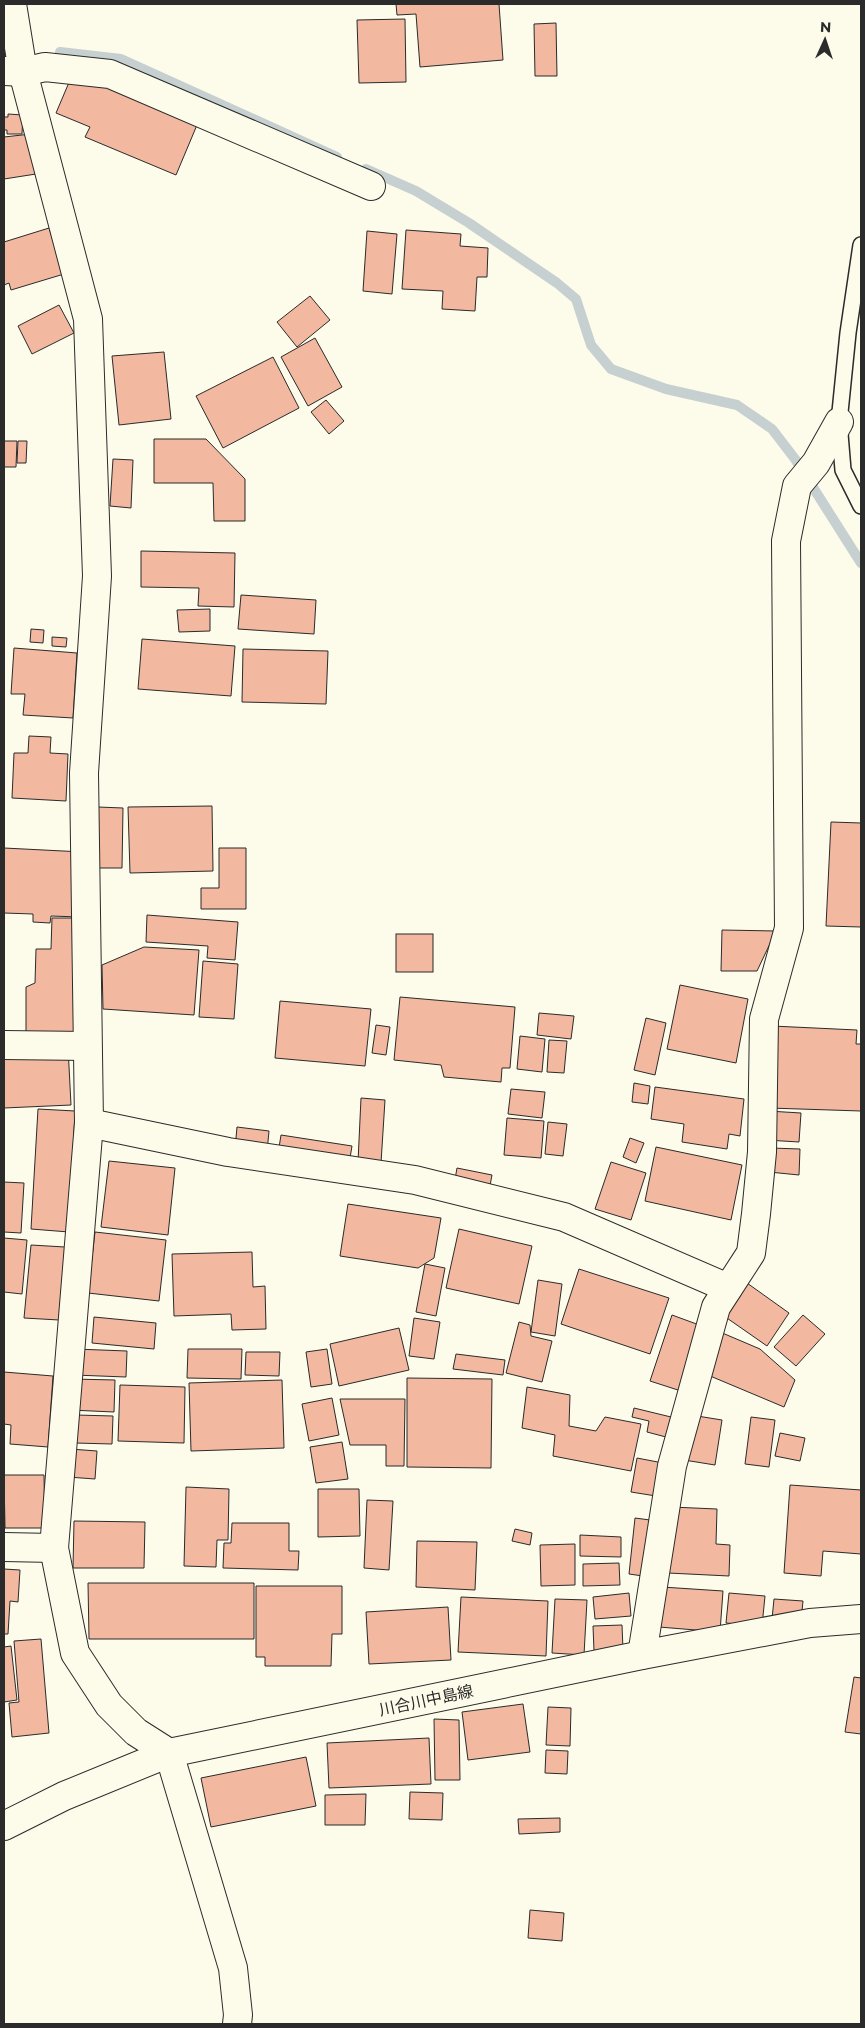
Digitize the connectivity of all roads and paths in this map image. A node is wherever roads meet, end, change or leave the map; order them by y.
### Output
1 (12, 4) edge
2 (14, 71) edge
3 (371, 186) dead end
4 (861, 245) edge
5 (840, 422) junction
6 (861, 506) edge
7 (4, 1045) edge
8 (87, 1046) junction
9 (89, 1123) junction
10 (728, 1288) junction
11 (4, 1547) edge
12 (54, 1548) junction
13 (861, 1619) edge
14 (642, 1655) junction
15 (169, 1754) junction
16 (4, 1826) edge
17 (237, 2024) edge

1 - 2 street
2 - 3 street
2 - 8 street
4 - 5 lane
5 - 6 lane
5 - 10 street
7 - 8 street
8 - 9 street
9 - 10 street
9 - 12 street
10 - 14 street
11 - 12 street
12 - 15 street
13 - 14 street, 川合川中島線
14 - 15 street, 川合川中島線
15 - 16 street, 川合川中島線
15 - 17 street

